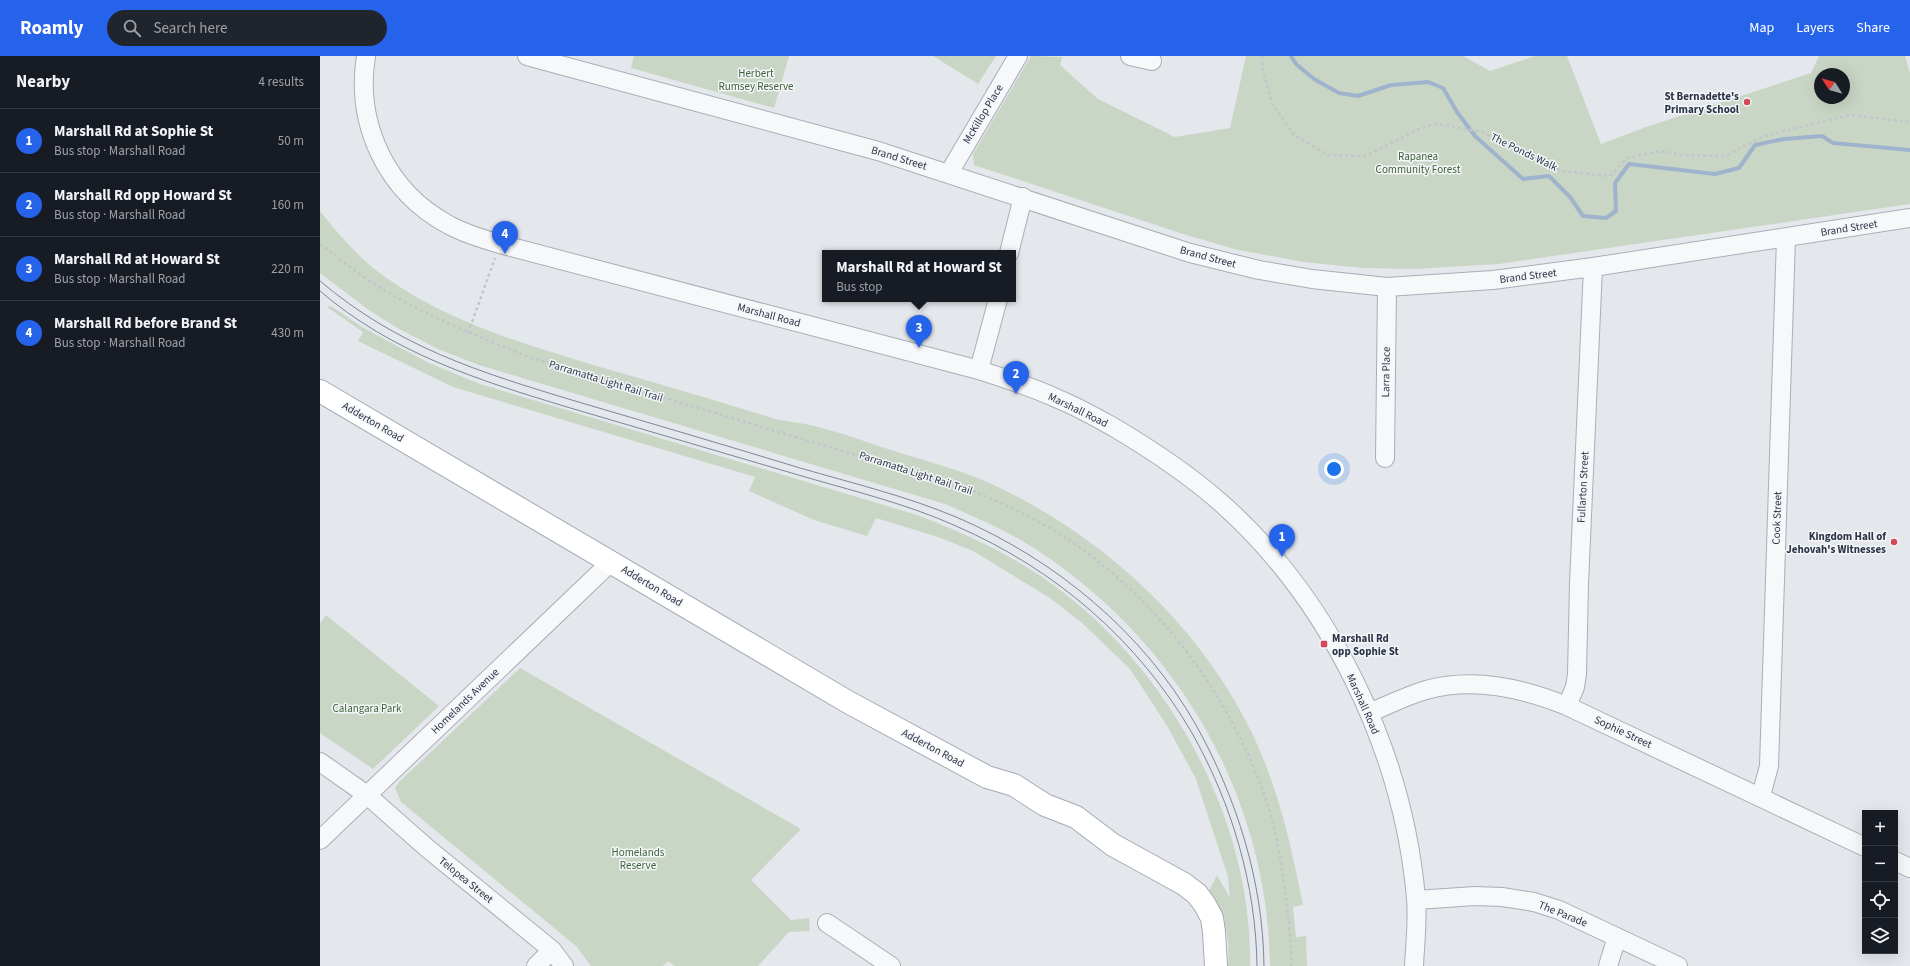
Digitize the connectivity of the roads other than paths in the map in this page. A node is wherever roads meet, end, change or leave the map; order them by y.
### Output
1 (366, 56) edge
2 (527, 56) edge
3 (1018, 56) edge
4 (1130, 56) edge
5 (1152, 61) dead end
6 (949, 173) junction
7 (1023, 197) junction
8 (1910, 218) edge
9 (1786, 238) junction
10 (1010, 250) edge
11 (1593, 267) junction
12 (1387, 287) junction
13 (997, 302) edge
14 (979, 370) junction
15 (320, 391) edge
16 (1384, 458) dead end
17 (611, 562) junction
18 (1567, 706) junction
19 (1369, 713) junction
20 (320, 762) edge
21 (367, 795) junction
22 (1761, 796) junction
23 (320, 840) edge
24 (1863, 846) edge
25 (1898, 862) edge
26 (1910, 868) edge
27 (1416, 900) junction
28 (827, 923) dead end
29 (1618, 937) junction
30 (552, 950) junction
31 (536, 966) edge
32 (564, 966) edge
33 (891, 966) edge
34 (1216, 966) edge
35 (1414, 966) edge
36 (1608, 966) edge
37 (1678, 966) edge

1 - 14 street, Marshall Road
2 - 6 street, Brand Street
3 - 6 street, McKillop Place
4 - 5 street
6 - 7 street, Brand Street
7 - 10 street
7 - 12 street, Brand Street
8 - 9 street, Brand Street
9 - 11 street, Brand Street
9 - 22 street, Cook Street
11 - 12 street, Brand Street
11 - 18 street, Fullarton Street
12 - 16 street, Larra Place
13 - 14 street
14 - 19 street, Marshall Road
15 - 17 main road, Adderton Road
17 - 21 street, Homelands Avenue
17 - 34 main road, Adderton Road
18 - 19 street, Sophie Street
18 - 22 street, Sophie Street
19 - 27 street, Marshall Road
20 - 21 street, Telopea Street
21 - 23 street, Homelands Avenue
21 - 30 street, Telopea Street
22 - 24 street, Sophie Street
25 - 26 street
27 - 29 street, The Parade
27 - 35 street, Marshall Road
28 - 33 street
29 - 36 street
29 - 37 street, The Parade
30 - 31 street
30 - 32 street, Telopea Street

